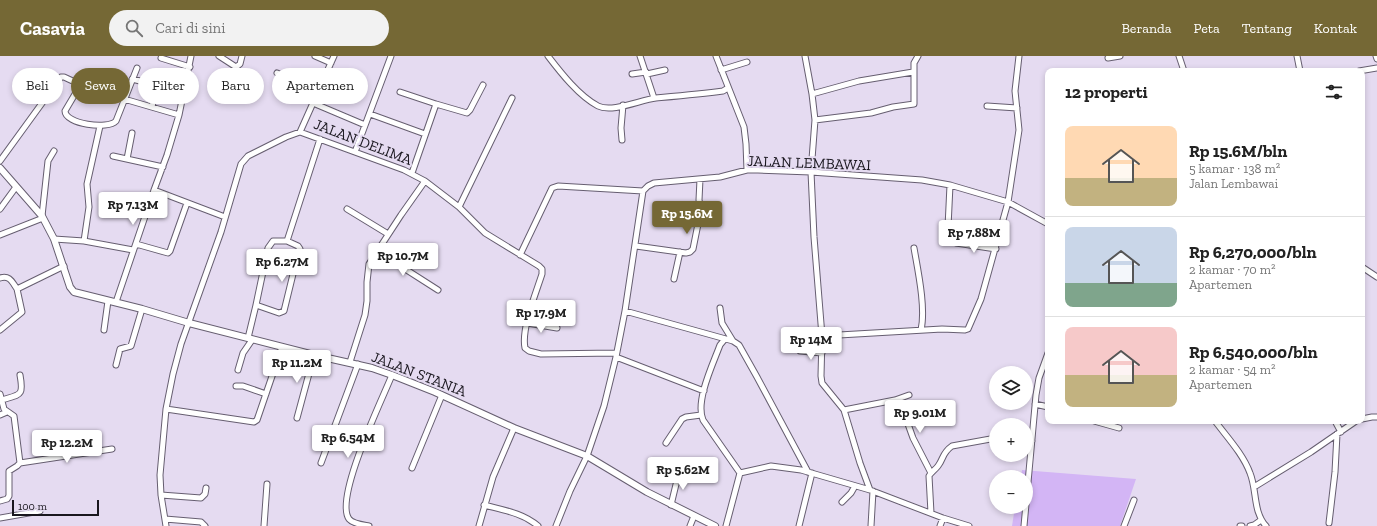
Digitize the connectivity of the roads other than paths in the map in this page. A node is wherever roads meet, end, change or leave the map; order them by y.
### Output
1 (191, 56) edge
2 (219, 56) edge
3 (242, 56) edge
4 (315, 56) edge
5 (334, 56) edge
6 (391, 56) edge
7 (548, 56) edge
8 (640, 56) edge
9 (716, 56) edge
10 (805, 56) edge
11 (918, 56) edge
12 (1019, 56) edge
13 (1120, 56) edge
14 (1179, 56) edge
15 (1297, 56) edge
16 (161, 58) dead end
17 (1108, 58) dead end
18 (747, 62) dead end
19 (332, 63) junction
20 (190, 67) junction
21 (137, 68) dead end
22 (330, 68) edge
23 (1183, 68) edge
24 (1299, 68) edge
25 (1377, 68) edge
26 (665, 70) dead end
27 (722, 70) junction
28 (1365, 70) edge
29 (913, 72) junction
30 (646, 73) junction
31 (632, 74) dead end
32 (132, 80) junction
33 (130, 85) edge
34 (483, 86) dead end
35 (728, 88) junction
36 (400, 92) dead end
37 (812, 94) junction
38 (512, 98) dead end
39 (654, 98) junction
40 (130, 101) edge
41 (122, 104) edge
42 (313, 104) edge
43 (315, 104) edge
44 (436, 104) junction
45 (623, 105) junction
46 (988, 106) dead end
47 (152, 107) junction
48 (1017, 108) junction
49 (370, 114) junction
50 (179, 115) junction
51 (815, 120) junction
52 (366, 125) junction
53 (100, 126) junction
54 (300, 132) junction
55 (132, 133) dead end
56 (426, 134) junction
57 (320, 138) junction
58 (622, 140) dead end
59 (54, 150) dead end
60 (355, 152) junction
61 (113, 156) dead end
62 (127, 159) junction
63 (0, 161) edge
64 (163, 167) junction
65 (0, 168) edge
66 (747, 170) junction
67 (811, 172) junction
68 (412, 173) junction
69 (700, 179) junction
70 (425, 181) junction
71 (950, 185) junction
72 (16, 187) junction
73 (154, 190) junction
74 (643, 192) junction
75 (1008, 202) junction
76 (188, 203) junction
77 (459, 207) junction
78 (0, 209) edge
79 (347, 209) dead end
80 (42, 217) junction
81 (225, 217) junction
82 (1045, 222) edge
83 (948, 227) dead end
84 (388, 234) junction
85 (0, 235) edge
86 (54, 239) junction
87 (84, 241) junction
88 (287, 241) junction
89 (956, 243) dead end
90 (136, 244) junction
91 (636, 246) junction
92 (914, 248) dead end
93 (996, 249) junction
94 (134, 250) junction
95 (377, 251) junction
96 (680, 252) junction
97 (520, 255) junction
98 (64, 266) junction
99 (1365, 269) edge
100 (1377, 277) edge
101 (0, 278) edge
102 (674, 279) dead end
103 (17, 290) junction
104 (438, 290) dead end
105 (108, 301) junction
106 (116, 302) junction
107 (256, 305) junction
108 (720, 308) dead end
109 (142, 309) junction
110 (625, 311) junction
111 (189, 323) junction
112 (527, 323) junction
113 (558, 328) dead end
114 (0, 330) edge
115 (104, 330) dead end
116 (921, 330) junction
117 (822, 336) junction
118 (250, 339) junction
119 (724, 339) junction
120 (733, 342) junction
121 (282, 347) junction
122 (800, 351) dead end
123 (822, 353) junction
124 (314, 355) junction
125 (616, 355) junction
126 (1045, 361) edge
127 (350, 362) junction
128 (358, 364) junction
129 (116, 365) dead end
130 (238, 370) dead end
131 (20, 375) dead end
132 (392, 375) junction
133 (236, 386) dead end
134 (704, 391) junction
135 (0, 394) edge
136 (266, 394) junction
137 (442, 395) junction
138 (909, 395) dead end
139 (899, 399) junction
140 (2, 400) junction
141 (1035, 404) junction
142 (1045, 406) edge
143 (166, 409) junction
144 (844, 410) junction
145 (7, 412) junction
146 (0, 415) edge
147 (701, 415) junction
148 (297, 418) dead end
149 (1365, 418) edge
150 (1377, 418) edge
151 (1105, 424) edge
152 (1217, 424) edge
153 (1336, 424) edge
154 (1352, 424) edge
155 (514, 428) junction
156 (1119, 428) dead end
157 (1033, 429) edge
158 (1339, 433) junction
159 (989, 439) edge
160 (666, 443) dead end
161 (112, 449) dead end
162 (587, 456) junction
163 (1030, 462) edge
164 (20, 463) junction
165 (321, 463) dead end
166 (412, 468) dead end
167 (679, 472) dead end
168 (740, 473) junction
169 (810, 473) junction
170 (931, 473) junction
171 (267, 484) dead end
172 (855, 486) junction
173 (1254, 487) junction
174 (206, 488) dead end
175 (871, 491) junction
176 (161, 495) junction
177 (1134, 500) dead end
178 (0, 501) edge
179 (842, 502) dead end
180 (484, 505) junction
181 (671, 505) junction
182 (40, 511) dead end
183 (931, 513) junction
184 (694, 516) junction
185 (0, 518) edge
186 (943, 518) junction
187 (165, 519) junction
188 (1261, 520) junction
189 (1329, 523) dead end
190 (166, 526) edge
191 (205, 526) edge
192 (264, 526) edge
193 (369, 526) edge
194 (479, 526) edge
195 (538, 526) edge
196 (556, 526) edge
197 (690, 526) edge
198 (714, 526) edge
199 (726, 526) edge
200 (800, 526) edge
201 (871, 526) edge
202 (940, 526) edge
203 (969, 526) edge
204 (1024, 526) edge
205 (1124, 526) edge
206 (1250, 526) edge
207 (1266, 526) edge

1 - 20 street
2 - 3 street
4 - 19 street
5 - 19 street
6 - 49 street
7 - 45 street
8 - 30 street
9 - 27 street
10 - 37 street
11 - 29 street
12 - 48 street
13 - 17 street
14 - 23 street
15 - 24 street
16 - 20 street
18 - 27 street
19 - 22 street
20 - 50 street
21 - 32 street
25 - 28 street
26 - 30 street
27 - 35 street
29 - 37 street
29 - 51 street
30 - 31 street
30 - 39 street
32 - 33 street
32 - 47 street
34 - 44 street
35 - 39 street
35 - 66 street
36 - 44 street
37 - 51 street
38 - 77 street
39 - 45 street
40 - 47 street
41 - 53 street
42 - 54 street
43 - 52 street
44 - 56 street
45 - 58 street
46 - 48 street
47 - 50 street
48 - 75 street
49 - 52 street
49 - 56 street
50 - 64 street
51 - 67 street
52 - 60 street
53 - 63 street
53 - 87 street
54 - 57 street, JALAN DELIMA
54 - 81 street, JALAN DELIMA
55 - 62 street
56 - 68 street
57 - 60 street, JALAN DELIMA
57 - 88 street
59 - 80 street
60 - 68 street, JALAN DELIMA
61 - 62 street
62 - 64 street
64 - 73 street
65 - 72 street, JALAN STANIA
66 - 67 street, JALAN LEMBAWAI
66 - 69 street, JALAN LEMBAWAI
67 - 71 street, JALAN LEMBAWAI
67 - 117 street
68 - 70 street, JALAN DELIMA
69 - 74 street, JALAN LEMBAWAI
69 - 96 street
70 - 77 street
70 - 84 street, JALAN DELIMA
71 - 75 street, JALAN LEMBAWAI
71 - 83 street
72 - 78 street
72 - 80 street, JALAN STANIA
73 - 76 street
73 - 90 street
74 - 91 street
74 - 97 street
75 - 82 street, JALAN LEMBAWAI
75 - 93 street
76 - 81 street
76 - 90 street
77 - 97 street
79 - 84 street
80 - 85 street
80 - 86 street, JALAN STANIA
81 - 111 street, JALAN DELIMA
84 - 95 street, JALAN DELIMA
86 - 87 street
86 - 98 street, JALAN STANIA
87 - 94 street
88 - 107 street
88 - 107 street
89 - 93 street
90 - 94 street
91 - 96 street
91 - 110 street
92 - 116 street
93 - 116 street
94 - 106 street
95 - 104 street
95 - 127 street, JALAN DELIMA
96 - 102 street
97 - 112 street
98 - 103 street
98 - 105 street, JALAN STANIA
99 - 100 street
101 - 103 street
103 - 114 street
105 - 106 street, JALAN STANIA
105 - 115 street
106 - 109 street, JALAN STANIA
107 - 118 street
108 - 120 street
109 - 111 street, JALAN STANIA
109 - 129 street
110 - 119 street
110 - 125 street
111 - 118 street, JALAN STANIA
111 - 143 street, JALAN DELIMA
112 - 113 street
112 - 125 street
116 - 117 street
117 - 123 street
118 - 121 street, JALAN STANIA
118 - 130 street
119 - 120 street
119 - 134 street
120 - 169 street
121 - 124 street, JALAN STANIA
121 - 136 street
122 - 123 street
123 - 144 street
124 - 127 street, JALAN STANIA
124 - 148 street
125 - 134 street
125 - 162 street
126 - 141 street
127 - 128 street, JALAN STANIA
128 - 132 street, JALAN STANIA
128 - 165 street
131 - 140 street
132 - 137 street, JALAN STANIA
132 - 193 street
133 - 136 street
134 - 147 street
135 - 140 street
136 - 143 street
137 - 155 street, JALAN STANIA
137 - 166 street
138 - 139 street
139 - 144 street
139 - 170 street
140 - 145 street
141 - 142 street
141 - 157 street
143 - 176 street, JALAN DELIMA
144 - 175 street
145 - 146 street
145 - 164 street
147 - 160 street
147 - 168 street
149 - 150 street
151 - 156 street
152 - 173 street
153 - 158 street
154 - 158 street
155 - 162 street, JALAN STANIA
155 - 180 street
158 - 173 street
158 - 189 street
159 - 170 street
161 - 164 street
162 - 181 street, JALAN STANIA
162 - 196 street
163 - 204 street
164 - 178 street
167 - 181 street
168 - 169 street
168 - 199 street
169 - 172 street
169 - 200 street
170 - 183 street
171 - 192 street
172 - 175 street
172 - 179 street
173 - 188 street
174 - 176 street
175 - 183 street
175 - 201 street
176 - 187 street, JALAN DELIMA
177 - 205 street
180 - 194 street
180 - 195 street
181 - 184 street, JALAN STANIA
182 - 185 street
183 - 186 street
184 - 197 street
184 - 198 street, JALAN STANIA
186 - 202 street
186 - 203 street
187 - 190 street, JALAN DELIMA
187 - 191 street
188 - 206 street
188 - 207 street

